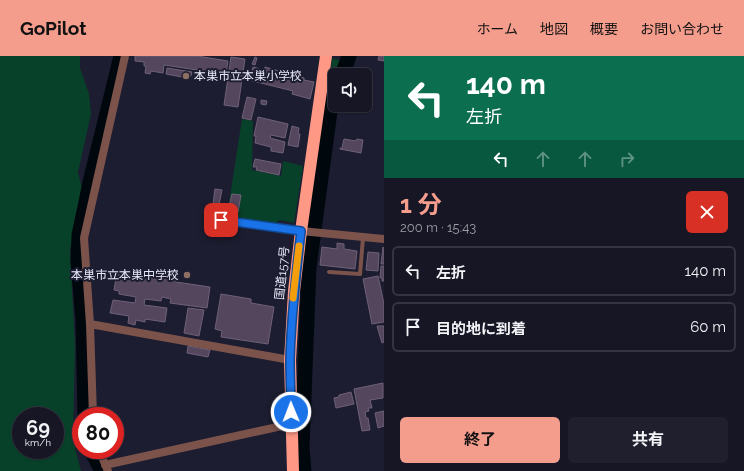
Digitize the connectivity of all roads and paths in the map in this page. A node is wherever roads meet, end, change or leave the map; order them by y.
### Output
1 (125, 56) edge
2 (326, 56) edge
3 (221, 220) dead end
4 (305, 232) junction
5 (363, 238) junction
6 (384, 239) edge
7 (329, 272) dead end
8 (90, 324) junction
9 (290, 360) junction
10 (93, 407) edge
11 (291, 424) junction
12 (106, 468) edge
13 (293, 471) edge

1 - 8 street
2 - 4 highway, 国道157号
3 - 4 lane
4 - 5 street
4 - 9 highway, 国道157号
5 - 6 street
5 - 7 lane
8 - 9 street
8 - 10 street
9 - 11 highway, 国道157号
11 - 12 street
11 - 13 highway, 国道157号

